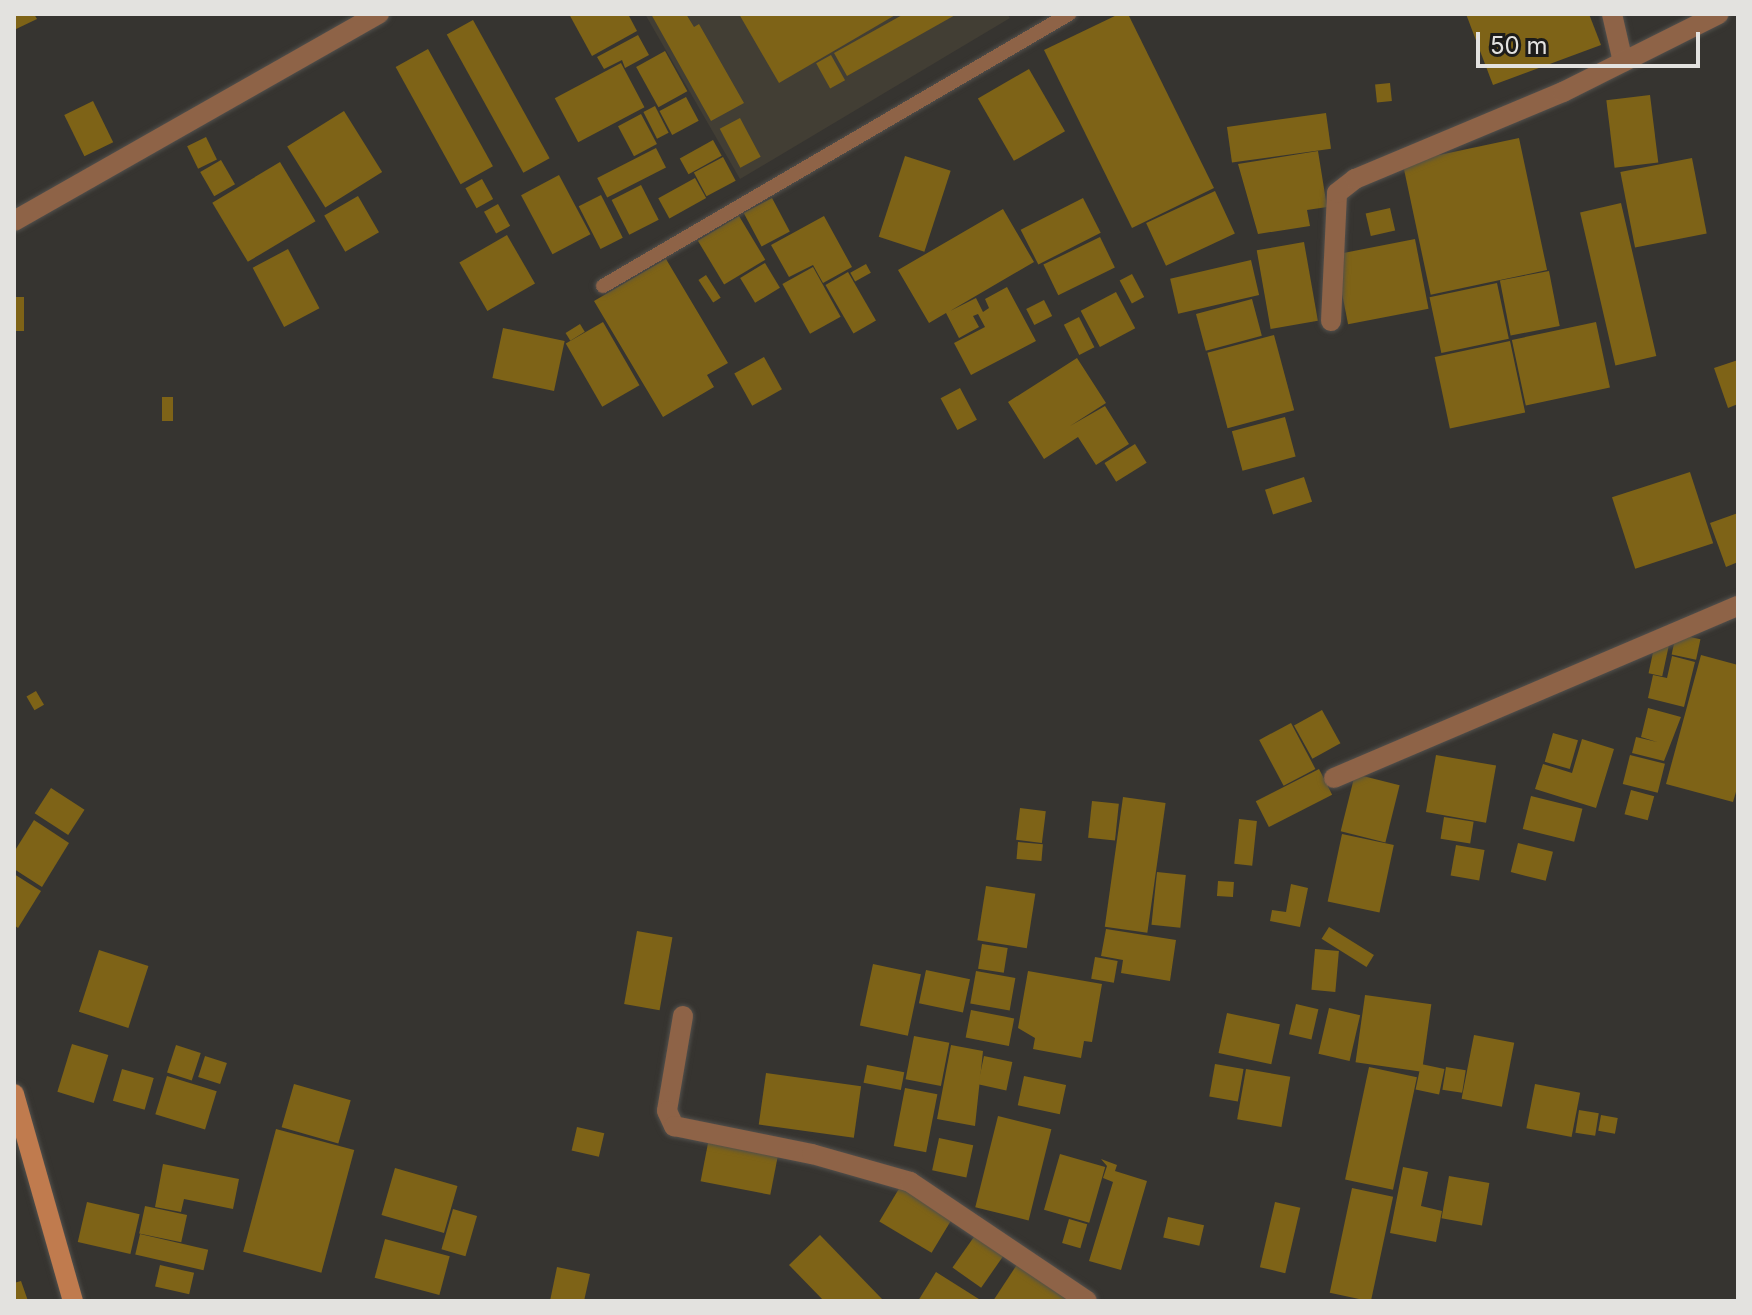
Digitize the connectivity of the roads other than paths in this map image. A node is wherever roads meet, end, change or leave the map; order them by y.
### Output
1 (379, 14) edge
2 (1069, 14) edge
3 (1612, 14) edge
4 (1719, 14) edge
5 (1623, 62) junction
6 (14, 221) edge
7 (603, 286) dead end
8 (1331, 321) dead end
9 (1738, 606) edge
10 (1334, 778) dead end
11 (683, 1016) dead end
12 (14, 1094) edge
13 (73, 1301) edge
14 (1087, 1301) edge

1 - 6 street
2 - 7 lane
3 - 5 street
4 - 5 street
5 - 8 street
9 - 10 street
11 - 14 street
12 - 13 main road

